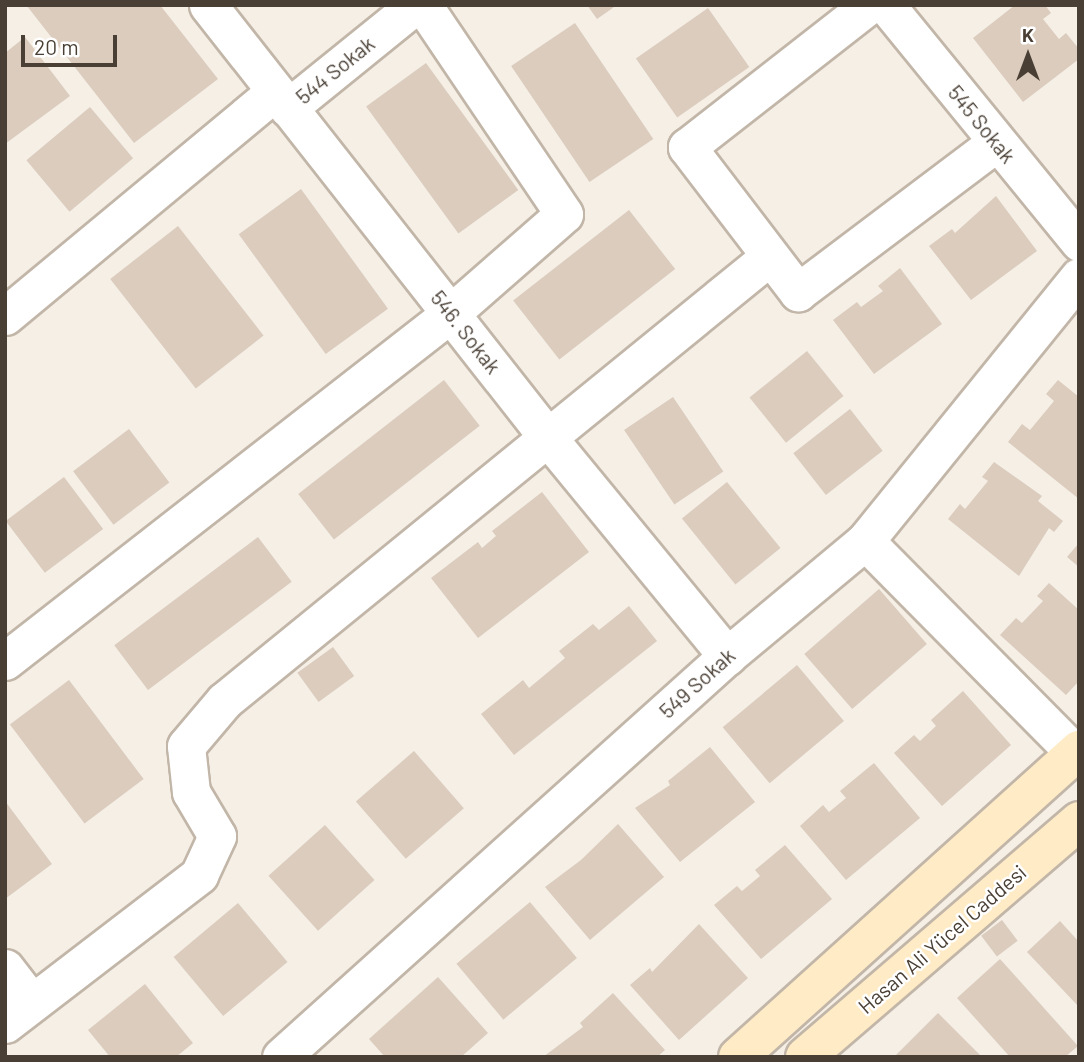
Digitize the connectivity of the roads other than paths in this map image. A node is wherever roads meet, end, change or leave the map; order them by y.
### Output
1 (208, 5) edge
2 (415, 5) edge
3 (423, 5) edge
4 (869, 5) edge
5 (886, 5) edge
6 (281, 100) junction
7 (997, 142) junction
8 (1079, 242) edge
9 (769, 257) junction
10 (1079, 278) edge
11 (451, 313) junction
12 (5, 316) edge
13 (549, 439) junction
14 (865, 541) junction
15 (727, 656) junction
16 (5, 661) edge
17 (1077, 751) edge
18 (1079, 821) edge
19 (5, 968) edge
20 (19, 1014) edge
21 (290, 1054) edge
22 (815, 1054) edge
23 (738, 1057) edge

1 - 6 street, 546. Sokak
2 - 6 street, 544 Sokak
3 - 11 street
4 - 9 street
5 - 7 street, 545 Sokak
6 - 11 street, 546. Sokak
6 - 12 street, 544 Sokak
7 - 8 street, 545 Sokak
7 - 9 street
9 - 13 street
10 - 14 street, 549 Sokak
11 - 13 street, 546. Sokak
11 - 16 street
13 - 15 street, 546. Sokak
13 - 20 street
14 - 15 street, 549 Sokak
14 - 17 street
15 - 21 street, 549 Sokak
17 - 23 street
18 - 22 street, Hasan Ali Yücel Caddesi
19 - 20 street

